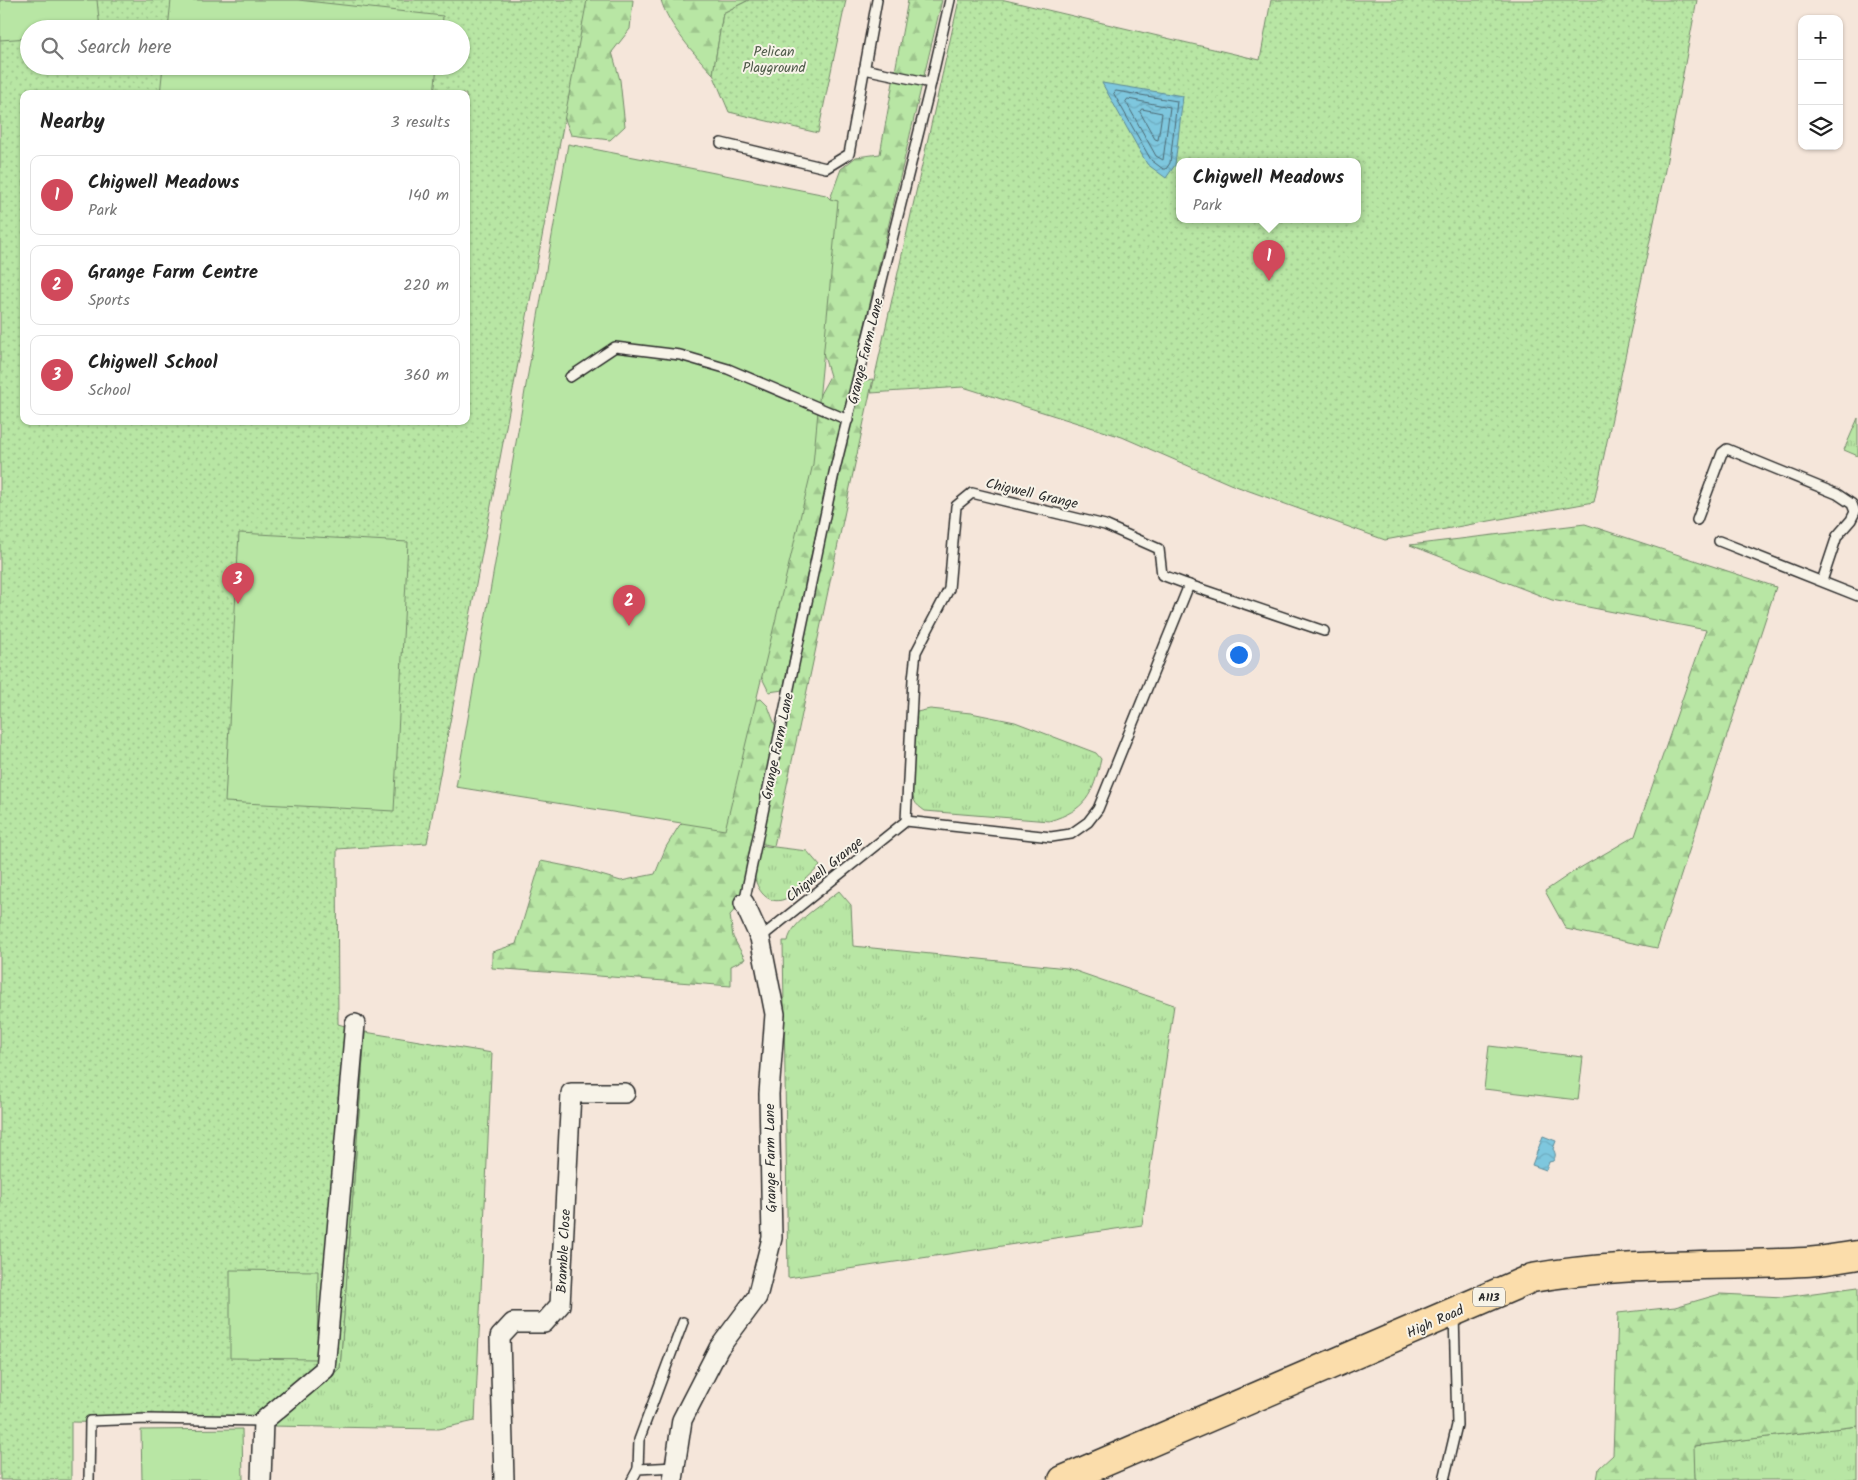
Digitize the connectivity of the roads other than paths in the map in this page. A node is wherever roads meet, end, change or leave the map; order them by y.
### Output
1 (877, 0) edge
2 (950, 0) edge
3 (864, 69) junction
4 (931, 83) junction
5 (721, 143) dead end
6 (570, 377) dead end
7 (848, 420) junction
8 (1697, 520) dead end
9 (1719, 541) dead end
10 (1822, 581) junction
11 (1189, 585) junction
12 (1858, 596) edge
13 (1324, 631) dead end
14 (906, 821) junction
15 (744, 903) joint
16 (760, 938) junction
17 (355, 1024) dead end
18 (625, 1093) dead end
19 (1858, 1255) edge
20 (1454, 1312) junction
21 (683, 1322) dead end
22 (263, 1421) junction
23 (638, 1469) junction
24 (674, 1474) edge
25 (89, 1480) edge
26 (261, 1480) edge
27 (504, 1480) edge
28 (632, 1480) edge
29 (1064, 1480) edge
30 (1444, 1480) edge

1 - 3 lane
2 - 4 lane, Grange Farm Lane
3 - 4 lane
3 - 5 lane
4 - 7 lane, Grange Farm Lane
6 - 7 lane
7 - 15 lane, Grange Farm Lane
8 - 10 lane
9 - 10 lane
10 - 12 lane
11 - 13 lane, Chigwell Grange
11 - 14 lane
11 - 14 lane, Chigwell Grange
14 - 16 lane, Chigwell Grange
15 - 16 street, Grange Farm Lane
16 - 24 street, Grange Farm Lane
17 - 22 street
18 - 27 street, Bramble Close
19 - 20 main road, High Road / A113
20 - 29 main road, High Road / A113
20 - 30 lane
21 - 23 lane
22 - 25 lane
22 - 26 street
23 - 24 lane
23 - 28 lane

